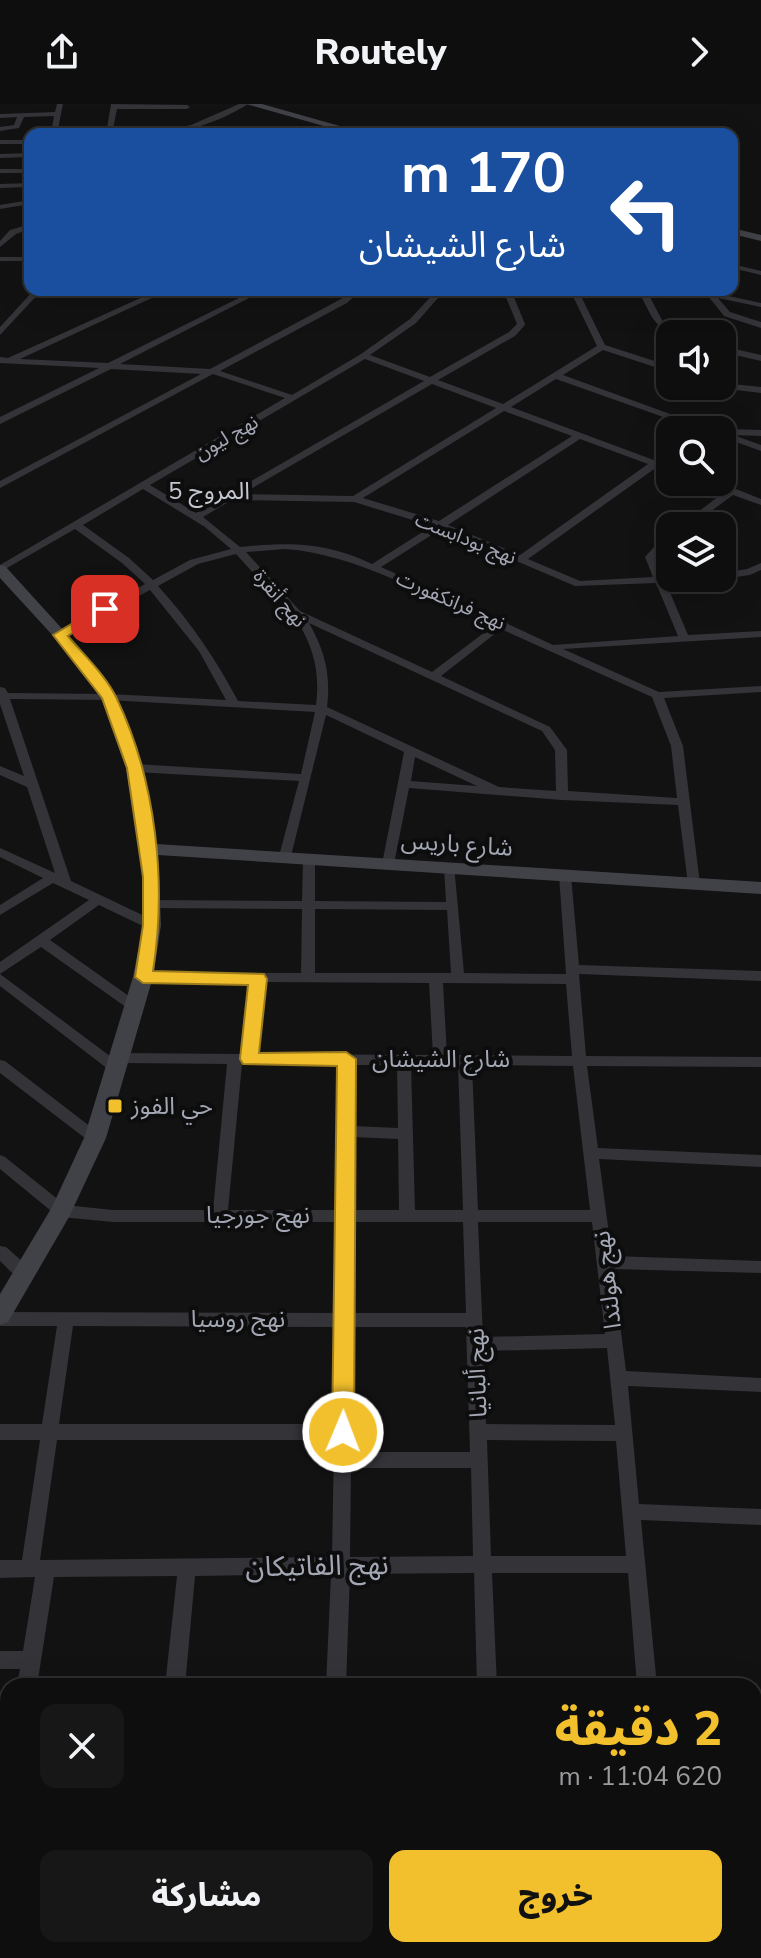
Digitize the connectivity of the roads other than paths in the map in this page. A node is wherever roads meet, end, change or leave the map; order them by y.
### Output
1 (60, 104) edge
2 (248, 104) edge
3 (113, 105) edge
4 (191, 106) edge
5 (58, 114) junction
6 (21, 115) junction
7 (155, 115) dead end
8 (0, 116) edge
9 (55, 128) edge
10 (110, 128) edge
11 (187, 128) edge
12 (340, 128) edge
13 (0, 129) edge
14 (0, 142) edge
15 (24, 142) edge
16 (24, 155) edge
17 (0, 156) edge
18 (0, 171) edge
19 (24, 171) edge
20 (24, 185) edge
21 (0, 186) edge
22 (24, 203) edge
23 (0, 207) edge
24 (24, 230) edge
25 (0, 232) edge
26 (13, 232) junction
27 (738, 232) edge
28 (761, 238) edge
29 (0, 245) edge
30 (0, 259) edge
31 (24, 259) edge
32 (738, 267) edge
33 (761, 273) edge
34 (33, 296) edge
35 (152, 296) edge
36 (249, 296) edge
37 (350, 296) edge
38 (436, 296) edge
39 (509, 296) edge
40 (577, 296) edge
41 (646, 296) edge
42 (712, 296) edge
43 (719, 296) edge
44 (761, 305) edge
45 (658, 320) edge
46 (761, 325) edge
47 (0, 332) edge
48 (602, 347) junction
49 (736, 352) edge
50 (364, 356) junction
51 (761, 358) edge
52 (3, 362) edge
53 (656, 364) edge
54 (112, 366) junction
55 (216, 372) junction
56 (554, 375) junction
57 (432, 381) junction
58 (736, 387) edge
59 (761, 390) edge
60 (293, 398) junction
61 (502, 408) junction
62 (670, 416) edge
63 (0, 421) edge
64 (736, 433) edge
65 (761, 433) edge
66 (579, 436) junction
67 (736, 438) edge
68 (761, 448) edge
69 (655, 464) joint
70 (254, 484) junction
71 (0, 485) edge
72 (143, 485) junction
73 (736, 493) edge
74 (266, 495) junction
75 (725, 496) edge
76 (231, 497) junction
77 (355, 499) junction
78 (761, 502) edge
79 (704, 512) edge
80 (197, 516) junction
81 (76, 525) junction
82 (440, 525) junction
83 (656, 549) edge
84 (238, 550) junction
85 (520, 560) junction
86 (376, 566) junction
87 (761, 566) edge
88 (0, 569) edge
89 (656, 573) edge
90 (736, 574) edge
91 (656, 581) edge
92 (151, 584) junction
93 (663, 592) edge
94 (295, 612) junction
95 (503, 623) junction
96 (761, 634) edge
97 (60, 635) junction
98 (684, 638) junction
99 (553, 646) junction
100 (435, 675) junction
101 (761, 689) edge
102 (2, 695) edge
103 (657, 695) junction
104 (109, 697) junction
105 (234, 704) junction
106 (321, 709) junction
107 (411, 749) junction
108 (135, 768) junction
109 (0, 770) edge
110 (303, 778) junction
111 (405, 784) junction
112 (33, 785) junction
113 (497, 791) junction
114 (562, 796) junction
115 (684, 802) junction
116 (149, 849) junction
117 (2, 855) edge
118 (285, 856) junction
119 (309, 858) junction
120 (388, 864) junction
121 (450, 868) junction
122 (565, 875) junction
123 (59, 880) junction
124 (694, 884) junction
125 (761, 888) edge
126 (99, 899) junction
127 (151, 904) junction
128 (309, 906) junction
129 (453, 906) junction
130 (0, 911) edge
131 (152, 925) junction
132 (41, 940) junction
133 (0, 969) edge
134 (572, 974) junction
135 (761, 976) edge
136 (143, 977) junction
137 (436, 977) junction
138 (308, 978) junction
139 (458, 978) junction
140 (0, 979) edge
141 (258, 979) junction
142 (135, 1007) junction
143 (346, 1059) junction
144 (579, 1059) junction
145 (242, 1060) junction
146 (404, 1060) junction
147 (440, 1060) junction
148 (465, 1060) junction
149 (761, 1062) edge
150 (119, 1064) junction
151 (0, 1065) edge
152 (346, 1131) junction
153 (406, 1134) junction
154 (95, 1138) junction
155 (591, 1153) junction
156 (0, 1161) edge
157 (761, 1161) edge
158 (61, 1211) junction
159 (220, 1215) junction
160 (345, 1215) junction
161 (407, 1216) junction
162 (469, 1216) junction
163 (599, 1216) junction
164 (0, 1252) edge
165 (605, 1262) junction
166 (761, 1267) edge
167 (26, 1275) junction
168 (0, 1317) edge
169 (66, 1319) junction
170 (345, 1319) junction
171 (475, 1320) junction
172 (614, 1341) junction
173 (476, 1344) junction
174 (619, 1378) junction
175 (761, 1385) edge
176 (49, 1431) junction
177 (0, 1432) edge
178 (343, 1432) junction
179 (479, 1432) junction
180 (624, 1433) junction
181 (343, 1460) junction
182 (480, 1460) junction
183 (632, 1512) junction
184 (761, 1517) edge
185 (341, 1563) junction
186 (481, 1563) junction
187 (635, 1565) junction
188 (0, 1569) edge
189 (38, 1569) junction
190 (187, 1569) junction
191 (0, 1660) edge
192 (32, 1660) junction
193 (29, 1678) edge
194 (176, 1678) edge
195 (336, 1678) edge
196 (487, 1678) edge
197 (646, 1678) edge

1 - 5 street
2 - 11 street
2 - 12 street
3 - 4 street
3 - 10 street
4 - 7 street
5 - 6 street
5 - 9 street
6 - 8 street
6 - 13 street
14 - 15 street
16 - 17 street
18 - 19 street
20 - 21 street
22 - 23 street
24 - 26 street
25 - 26 street
26 - 29 street
27 - 28 street
30 - 31 street
32 - 33 street
34 - 47 street
35 - 52 street
36 - 54 street
37 - 55 street
38 - 50 street, نهج ليون
39 - 57 street
40 - 48 street
41 - 45 street
42 - 46 street
43 - 44 street
48 - 53 street
48 - 56 street
49 - 51 street
50 - 57 street
50 - 60 street, نهج ليون
52 - 54 street
54 - 55 street
54 - 63 street
55 - 60 street
55 - 71 street
56 - 61 street
56 - 62 street
57 - 61 street
57 - 70 street
58 - 59 street
60 - 72 street, نهج ليون
61 - 66 street
61 - 77 street
64 - 65 street
66 - 69 street
66 - 82 street
67 - 68 street
69 - 85 street
70 - 74 street
70 - 76 street
72 - 80 street, نهج أنقرة
72 - 81 street, نهج ليون
73 - 78 street
74 - 76 street, نهج بودابست
74 - 77 street, نهج بودابست
75 - 79 street
76 - 80 street
77 - 82 street, نهج بودابست
80 - 84 street, نهج أنقرة
81 - 88 street, نهج ليون
81 - 92 street
82 - 85 street, نهج بودابست
82 - 86 street
83 - 89 street
84 - 86 street, نهج فرانكفورت
84 - 92 street, نهج فرانكفورت
84 - 94 street, نهج أنقرة
85 - 91 street, نهج بودابست
86 - 95 street, نهج فرانكفورت
87 - 90 street
88 - 97 street
92 - 97 street, نهج فرانكفورت
92 - 105 street
93 - 98 street
94 - 100 street
94 - 106 street, نهج أنقرة
95 - 99 street, نهج فرانكفورت
95 - 100 street
96 - 98 street
97 - 104 street
98 - 99 street
99 - 103 street, نهج فرانكفورت
100 - 114 street
101 - 103 street
102 - 104 street
102 - 112 street
103 - 115 street
104 - 105 street
104 - 108 street
105 - 106 street
106 - 107 street
106 - 110 street, نهج أنقرة
107 - 111 street
107 - 113 street
108 - 110 street
108 - 116 street
109 - 112 street
110 - 118 street, نهج أنقرة
111 - 113 street
111 - 120 street
112 - 123 street
113 - 114 street
114 - 115 street
115 - 124 street
116 - 118 street, شارع باريس
116 - 127 street
117 - 123 street
118 - 119 street, شارع باريس
119 - 120 street, شارع باريس
119 - 128 street
120 - 121 street, شارع باريس
121 - 122 street, شارع باريس
121 - 129 street
122 - 124 street, شارع باريس
122 - 134 street, نهج هولندا
123 - 126 street
123 - 130 street
124 - 125 street, شارع باريس
126 - 131 street
126 - 132 street
127 - 128 street
127 - 131 street
128 - 129 street
128 - 138 street
129 - 139 street
131 - 136 street
132 - 133 street
132 - 142 street
134 - 135 street
134 - 139 street
134 - 144 street, نهج هولندا
136 - 141 street
136 - 142 street
137 - 138 street
137 - 139 street
137 - 147 street
138 - 141 street
140 - 150 street
141 - 145 street
142 - 150 street
143 - 145 street, شارع الشيشان
143 - 146 street, شارع الشيشان
143 - 152 street
144 - 148 street, شارع الشيشان
144 - 149 street, شارع الشيشان
144 - 155 street, نهج هولندا
145 - 150 street, شارع الشيشان
145 - 159 street
146 - 147 street, شارع الشيشان
146 - 153 street
147 - 148 street, شارع الشيشان
148 - 162 street, نهج ألبانيا
150 - 154 street
151 - 154 street
152 - 153 street
152 - 160 street
153 - 161 street
154 - 158 street
155 - 157 street
155 - 163 street, نهج هولندا
156 - 158 street
158 - 159 street, نهج جورجيا
158 - 167 street
159 - 160 street, نهج جورجيا
160 - 161 street, نهج جورجيا
160 - 170 street
161 - 162 street, نهج جورجيا
162 - 163 street, نهج جورجيا
162 - 171 street, نهج ألبانيا
163 - 165 street, نهج هولندا
164 - 167 street
165 - 166 street
165 - 172 street, نهج هولندا
167 - 168 street
168 - 169 street, نهج روسيا
169 - 170 street, نهج روسيا
169 - 176 street
170 - 171 street, نهج روسيا
170 - 178 street
171 - 173 street, نهج ألبانيا
172 - 173 street
172 - 174 street, نهج هولندا
173 - 179 street, نهج ألبانيا
174 - 175 street
174 - 180 street, نهج هولندا
176 - 177 street
176 - 178 street
176 - 189 street
178 - 181 street
179 - 180 street
179 - 182 street, نهج ألبانيا
180 - 183 street, نهج هولندا
181 - 182 street
181 - 185 street
182 - 186 street, نهج ألبانيا
183 - 184 street
183 - 187 street, نهج هولندا
185 - 186 street, نهج الفاتيكان
185 - 190 street, نهج الفاتيكان
185 - 195 street
186 - 187 street, نهج الفاتيكان
186 - 196 street, نهج ألبانيا
187 - 197 street, نهج هولندا
188 - 189 street, نهج الفاتيكان
189 - 190 street, نهج الفاتيكان
189 - 192 street
190 - 194 street
191 - 192 street
192 - 193 street

